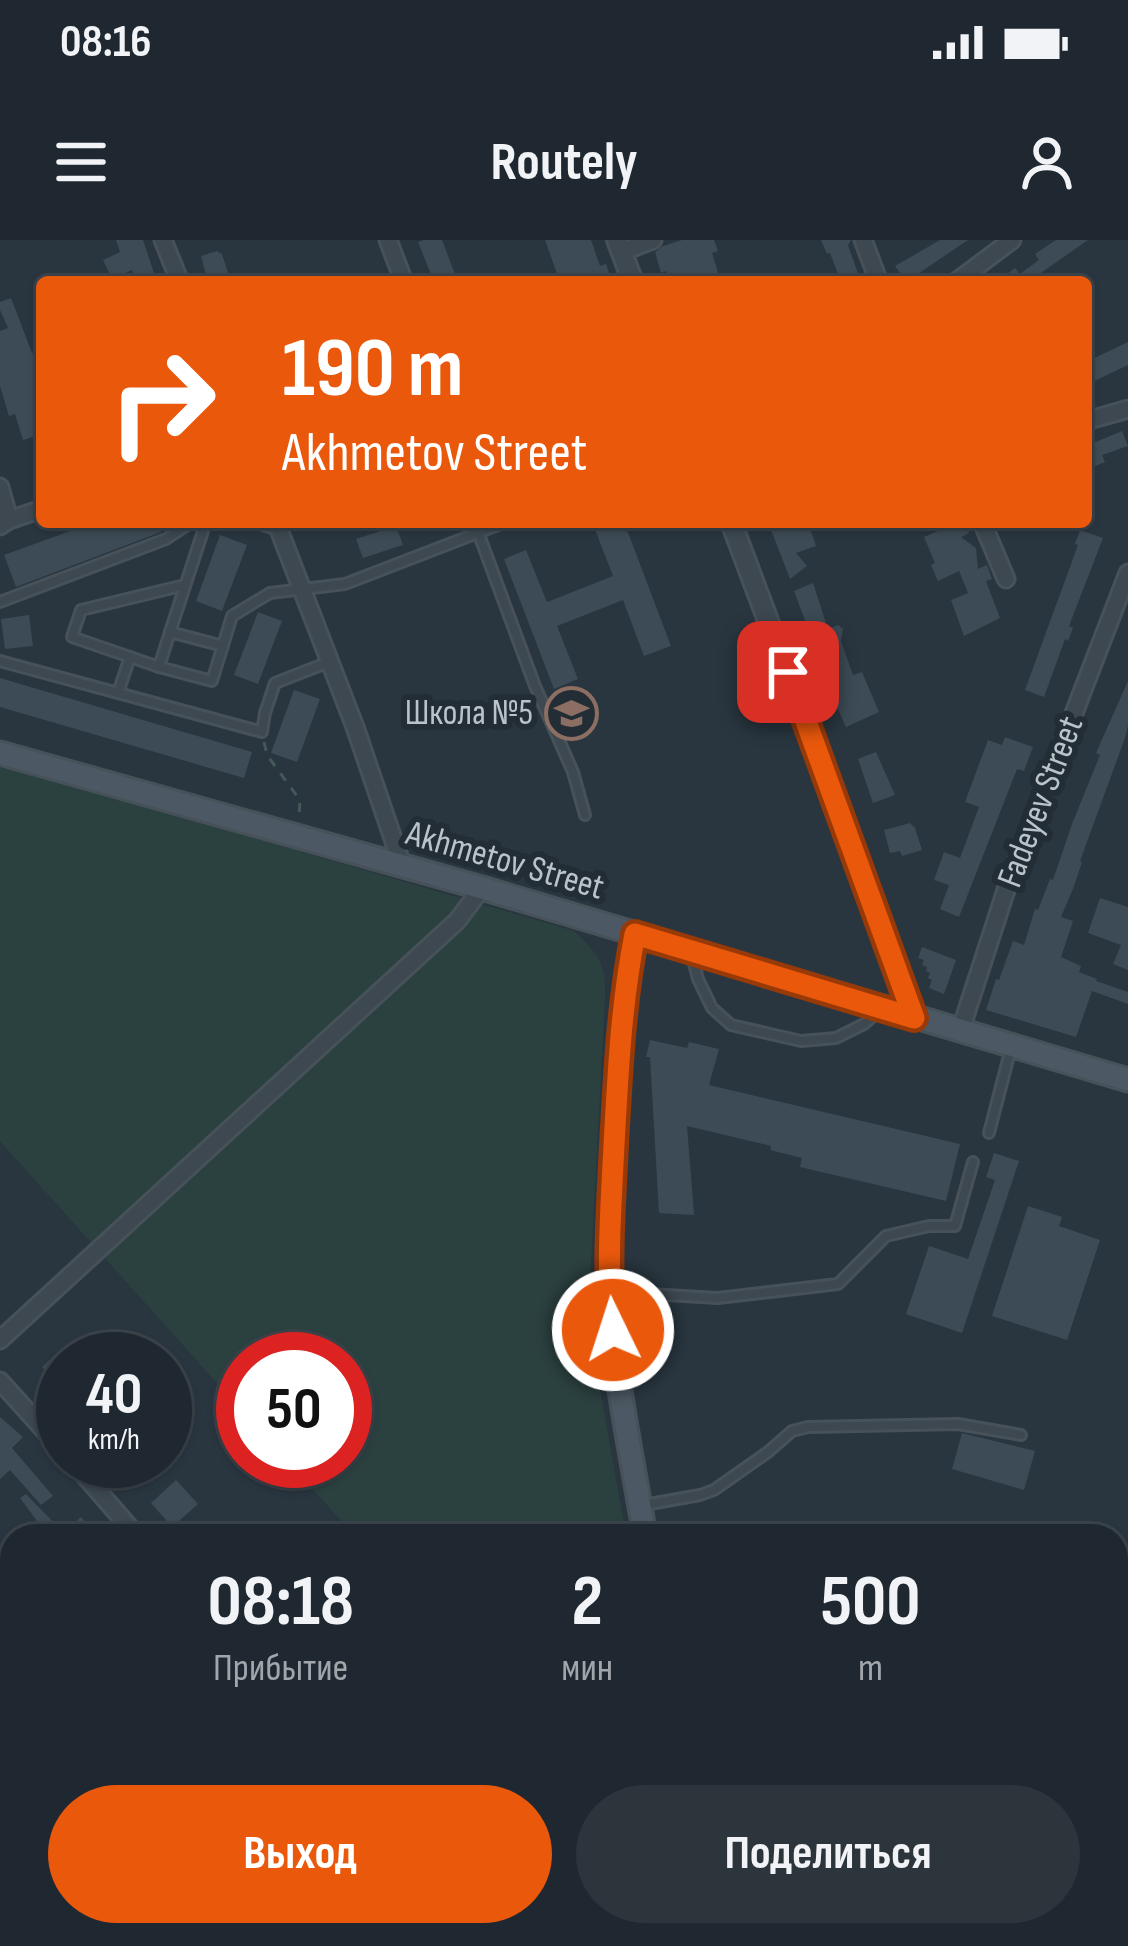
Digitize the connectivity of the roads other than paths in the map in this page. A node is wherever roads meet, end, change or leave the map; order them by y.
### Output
1 (163, 240) edge
2 (388, 240) edge
3 (652, 240) edge
4 (862, 240) edge
5 (1012, 240) edge
6 (619, 246) edge
7 (178, 276) edge
8 (402, 276) edge
9 (631, 276) edge
10 (877, 276) edge
11 (964, 276) edge
12 (1128, 410) edge
13 (1092, 419) edge
14 (0, 488) edge
15 (36, 511) edge
16 (4, 523) edge
17 (183, 528) edge
18 (204, 528) edge
19 (279, 528) edge
20 (489, 528) edge
21 (733, 528) edge
22 (985, 528) edge
23 (478, 532) junction
24 (1128, 573) edge
25 (1006, 579) dead end
26 (185, 585) junction
27 (303, 591) junction
28 (0, 602) edge
29 (170, 632) junction
30 (223, 646) junction
31 (130, 657) junction
32 (0, 661) edge
33 (330, 662) junction
34 (159, 667) junction
35 (118, 693) junction
36 (0, 753) edge
37 (585, 815) dead end
38 (402, 865) junction
39 (482, 888) junction
40 (635, 934) junction
41 (691, 950) junction
42 (883, 1008) junction
43 (914, 1018) junction
44 (960, 1032) junction
45 (1012, 1047) junction
46 (1128, 1080) edge
47 (989, 1133) dead end
48 (973, 1162) dead end
49 (610, 1299) junction
50 (0, 1340) edge
51 (0, 1381) edge
52 (36, 1421) edge
53 (1021, 1435) dead end
54 (95, 1488) edge
55 (640, 1506) junction
56 (127, 1524) edge
57 (643, 1524) edge

1 - 7 street
2 - 8 street
3 - 6 street
4 - 10 street
5 - 11 street
6 - 9 street
12 - 13 street
14 - 16 street
15 - 16 street
17 - 28 lane
18 - 26 lane
19 - 27 street
20 - 23 lane
21 - 43 street
22 - 25 street
23 - 27 lane
23 - 37 lane
24 - 44 street, Fadeyev Street
26 - 29 lane
26 - 31 lane
27 - 30 lane
27 - 33 street
29 - 30 lane
29 - 34 lane
30 - 34 lane
31 - 34 lane
31 - 35 lane
32 - 35 lane
33 - 35 lane
33 - 38 street
36 - 38 main road, Akhmetov Street
38 - 39 main road, Akhmetov Street
39 - 40 main road, Akhmetov Street
39 - 50 street
40 - 41 main road, Akhmetov Street
40 - 49 main road
41 - 42 main road, Akhmetov Street
41 - 42 lane
42 - 43 main road, Akhmetov Street
43 - 44 main road, Akhmetov Street
44 - 45 main road, Akhmetov Street
45 - 46 main road, Akhmetov Street
45 - 47 lane
48 - 49 lane
49 - 55 main road
51 - 52 street
53 - 55 lane
54 - 56 street
55 - 57 main road

